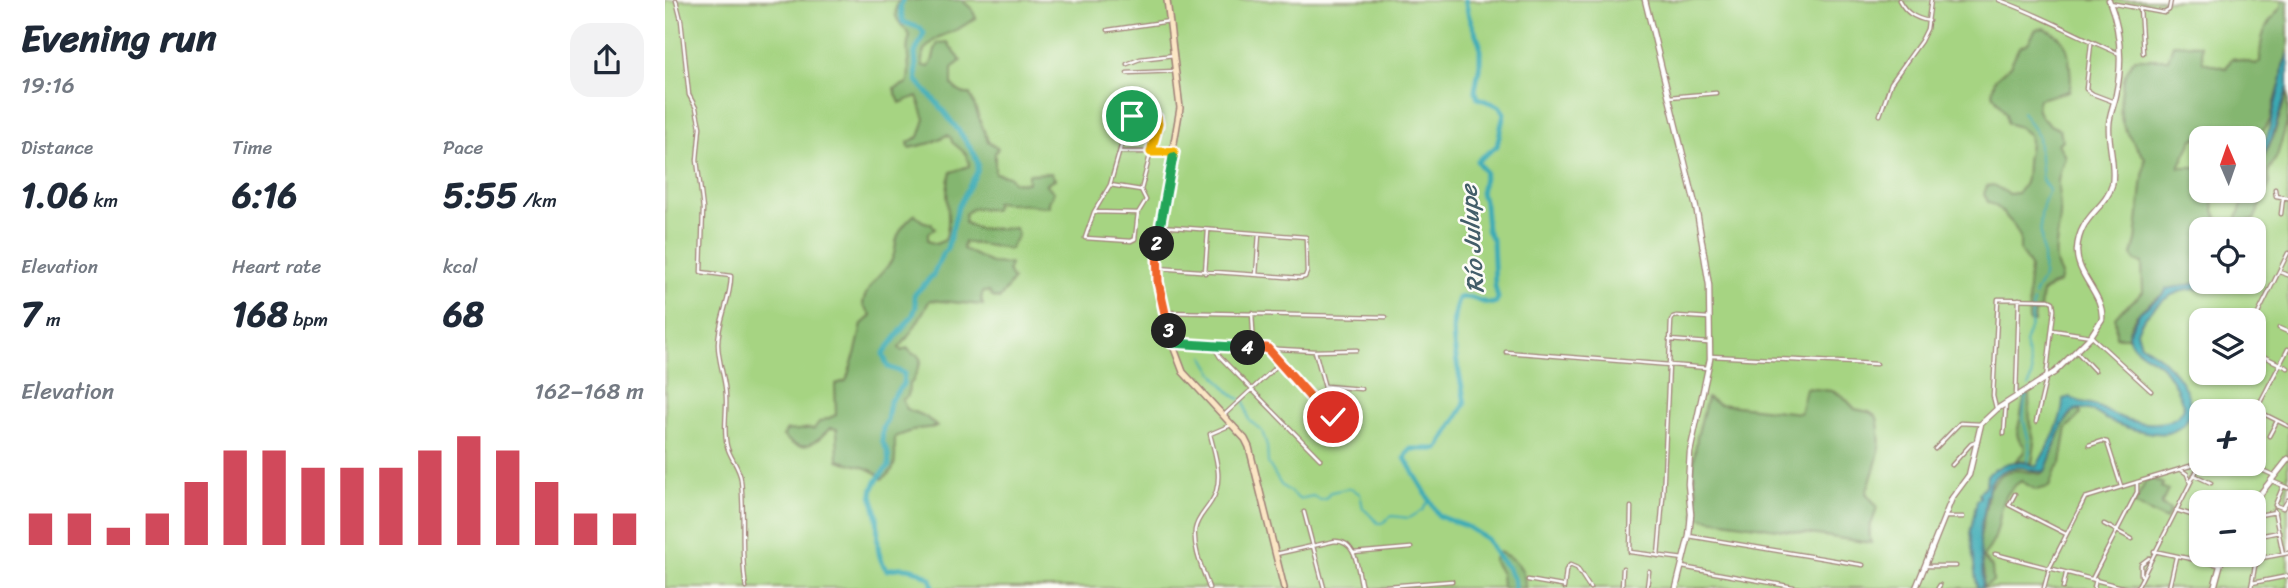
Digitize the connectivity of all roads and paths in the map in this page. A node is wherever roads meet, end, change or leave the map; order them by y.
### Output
1 (676, 0) edge
2 (1167, 0) edge
3 (1645, 0) edge
4 (1899, 0) edge
5 (1931, 0) edge
6 (1999, 0) edge
7 (2171, 0) edge
8 (2109, 1) edge
9 (2140, 9) junction
10 (1170, 21) junction
11 (1929, 21) junction
12 (1108, 30) dead end
13 (2092, 43) junction
14 (2144, 53) dead end
15 (2120, 54) junction
16 (1174, 55) junction
17 (1127, 64) dead end
18 (1177, 71) junction
19 (1127, 73) dead end
20 (1716, 93) dead end
21 (1669, 97) junction
22 (2114, 102) junction
23 (1880, 115) dead end
24 (1120, 152) junction
25 (1151, 152) junction
26 (1174, 152) junction
27 (1110, 185) junction
28 (1141, 190) junction
29 (2276, 190) dead end
30 (2283, 198) junction
31 (2288, 198) edge
32 (1094, 212) junction
33 (1138, 213) junction
34 (2281, 215) dead end
35 (1159, 226) junction
36 (1208, 231) junction
37 (1259, 234) junction
38 (2288, 253) edge
39 (1157, 268) junction
40 (1205, 272) junction
41 (2279, 272) junction
42 (1257, 275) junction
43 (2288, 275) edge
44 (2019, 299) junction
45 (2261, 308) edge
46 (1164, 312) junction
47 (1252, 313) junction
48 (1385, 317) dead end
49 (1711, 318) junction
50 (2280, 328) dead end
51 (2052, 330) junction
52 (2288, 332) edge
53 (2091, 336) junction
54 (1669, 340) junction
55 (1172, 343) junction
56 (1711, 343) junction
57 (1214, 346) junction
58 (1254, 348) junction
59 (1267, 348) junction
60 (2288, 349) edge
61 (1357, 350) dead end
62 (1315, 351) junction
63 (2076, 351) junction
64 (1506, 352) dead end
65 (1710, 356) junction
66 (2266, 358) edge
67 (1279, 364) junction
68 (1877, 364) dead end
69 (1668, 365) junction
70 (2280, 365) junction
71 (2288, 368) edge
72 (1708, 369) junction
73 (2095, 371) dead end
74 (2046, 379) junction
75 (1326, 386) junction
76 (1253, 389) junction
77 (1361, 389) dead end
78 (2151, 391) dead end
79 (2016, 396) junction
80 (2264, 399) edge
81 (2006, 403) junction
82 (1997, 409) junction
83 (2266, 415) edge
84 (1223, 416) junction
85 (2277, 421) junction
86 (2036, 422) dead end
87 (1981, 424) junction
88 (1231, 425) junction
89 (2288, 426) edge
90 (2004, 434) dead end
91 (2269, 436) dead end
92 (1976, 442) junction
93 (2089, 445) dead end
94 (1935, 449) dead end
95 (1319, 459) dead end
96 (2288, 459) edge
97 (1952, 465) dead end
98 (2189, 467) edge
99 (2181, 469) junction
100 (2266, 474) edge
101 (2194, 476) edge
102 (2196, 476) edge
103 (2273, 478) junction
104 (2137, 482) junction
105 (2190, 483) junction
106 (2211, 483) dead end
107 (2121, 486) junction
108 (2283, 486) junction
109 (2288, 488) edge
110 (2264, 490) edge
111 (2015, 494) dead end
112 (2288, 500) edge
113 (1631, 507) dead end
114 (2176, 510) junction
115 (2275, 510) junction
116 (1304, 512) dead end
117 (2266, 513) edge
118 (2189, 514) edge
119 (1944, 517) junction
120 (1963, 517) dead end
121 (2104, 524) dead end
122 (2117, 531) junction
123 (2279, 532) junction
124 (2066, 534) junction
125 (2266, 535) edge
126 (1689, 536) junction
127 (2132, 539) dead end
128 (1314, 546) junction
129 (1411, 548) dead end
130 (1353, 552) junction
131 (2153, 553) junction
132 (2286, 553) edge
133 (1276, 554) junction
134 (1995, 555) dead end
135 (1658, 556) junction
136 (2176, 556) junction
137 (2266, 558) edge
138 (1684, 559) junction
139 (2189, 559) edge
140 (1863, 565) dead end
141 (1925, 566) junction
142 (1956, 566) dead end
143 (2219, 567) edge
144 (2255, 567) edge
145 (1623, 568) dead end
146 (2049, 569) junction
147 (1681, 570) junction
148 (1649, 571) dead end
149 (2066, 573) junction
150 (2288, 576) edge
151 (2094, 579) junction
152 (1528, 580) dead end
153 (1453, 581) dead end
154 (2252, 586) edge
155 (1564, 587) edge
156 (746, 588) edge
157 (1209, 588) edge
158 (1284, 588) edge
159 (1324, 588) edge
160 (1362, 588) edge
161 (1590, 588) edge
162 (1622, 588) edge
163 (1647, 588) edge
164 (1677, 588) edge
165 (1799, 588) edge
166 (1916, 588) edge
167 (2043, 588) edge
168 (2063, 588) edge
169 (2095, 588) edge
170 (2126, 588) edge
171 (2137, 588) edge
172 (2169, 588) edge
173 (2214, 588) edge

1 - 156 street
2 - 10 main road
3 - 21 street
4 - 11 street
5 - 11 street
6 - 13 street
7 - 9 street
8 - 9 street
8 - 15 street
9 - 14 street
10 - 12 street
10 - 16 main road
11 - 23 street
13 - 15 street
13 - 22 street
15 - 22 street
16 - 17 street
16 - 18 main road
18 - 19 street
18 - 26 main road
20 - 21 street
21 - 49 street
22 - 53 street
24 - 25 street
24 - 25 street
24 - 27 street
25 - 26 street
25 - 28 street
26 - 35 main road
27 - 28 street
27 - 32 street
28 - 33 street
29 - 30 street
30 - 31 street
30 - 34 street
32 - 33 street
32 - 33 street
35 - 36 street
35 - 39 main road
36 - 37 street
36 - 40 street
37 - 42 street
37 - 42 street
38 - 41 street
39 - 40 street
39 - 46 main road
40 - 42 street
41 - 43 street
41 - 45 street
44 - 51 street
44 - 79 street
44 - 82 street
46 - 47 street
46 - 55 main road
47 - 48 street
47 - 58 street
49 - 54 street
49 - 56 street
50 - 52 street
51 - 53 street
51 - 74 street
53 - 63 street
53 - 78 street
54 - 56 street
54 - 69 street
55 - 57 street
55 - 84 main road
56 - 65 street
57 - 58 street
57 - 76 street
58 - 59 street
59 - 62 street
59 - 67 street
60 - 70 street
61 - 62 street
62 - 75 street
63 - 73 street
63 - 74 street
64 - 69 street
65 - 68 street
65 - 72 street
66 - 70 street
67 - 75 street
67 - 76 street
69 - 72 street
69 - 135 street
70 - 71 street
70 - 80 street
72 - 126 street
74 - 79 street
74 - 86 street
75 - 77 street
76 - 84 street
76 - 95 street
79 - 81 street
81 - 82 street
81 - 90 street
82 - 87 street
83 - 85 street
84 - 88 main road
85 - 89 street
85 - 91 street
87 - 92 street
87 - 94 street
88 - 133 main road
88 - 157 street
92 - 97 street
92 - 119 street
93 - 107 street
96 - 103 street
98 - 99 street
99 - 104 street
99 - 105 street
100 - 103 street
101 - 105 street
102 - 106 street
103 - 108 street
103 - 110 street
104 - 107 street
104 - 122 street
105 - 114 street
107 - 124 street
108 - 109 street
108 - 115 street
111 - 124 street
112 - 115 street
113 - 135 street
114 - 118 street
114 - 131 street
115 - 117 street
115 - 123 street
116 - 128 street
119 - 120 street
119 - 141 street
121 - 122 street
122 - 127 street
122 - 151 street
123 - 125 street
123 - 132 street
124 - 146 street
126 - 138 street
126 - 140 street
128 - 130 street
128 - 133 street
128 - 159 street
129 - 130 street
130 - 160 street
131 - 136 street
131 - 171 street
132 - 137 street
133 - 158 main road
134 - 146 street
135 - 138 street
136 - 139 street
136 - 172 street
138 - 147 street
141 - 142 street
141 - 166 street
143 - 173 street
144 - 154 street
145 - 162 street
146 - 149 street
146 - 167 street
147 - 164 street
147 - 165 street
148 - 163 street
149 - 151 street
149 - 168 street
150 - 154 street
151 - 169 street
151 - 170 street
152 - 155 street
153 - 160 street
155 - 161 street

